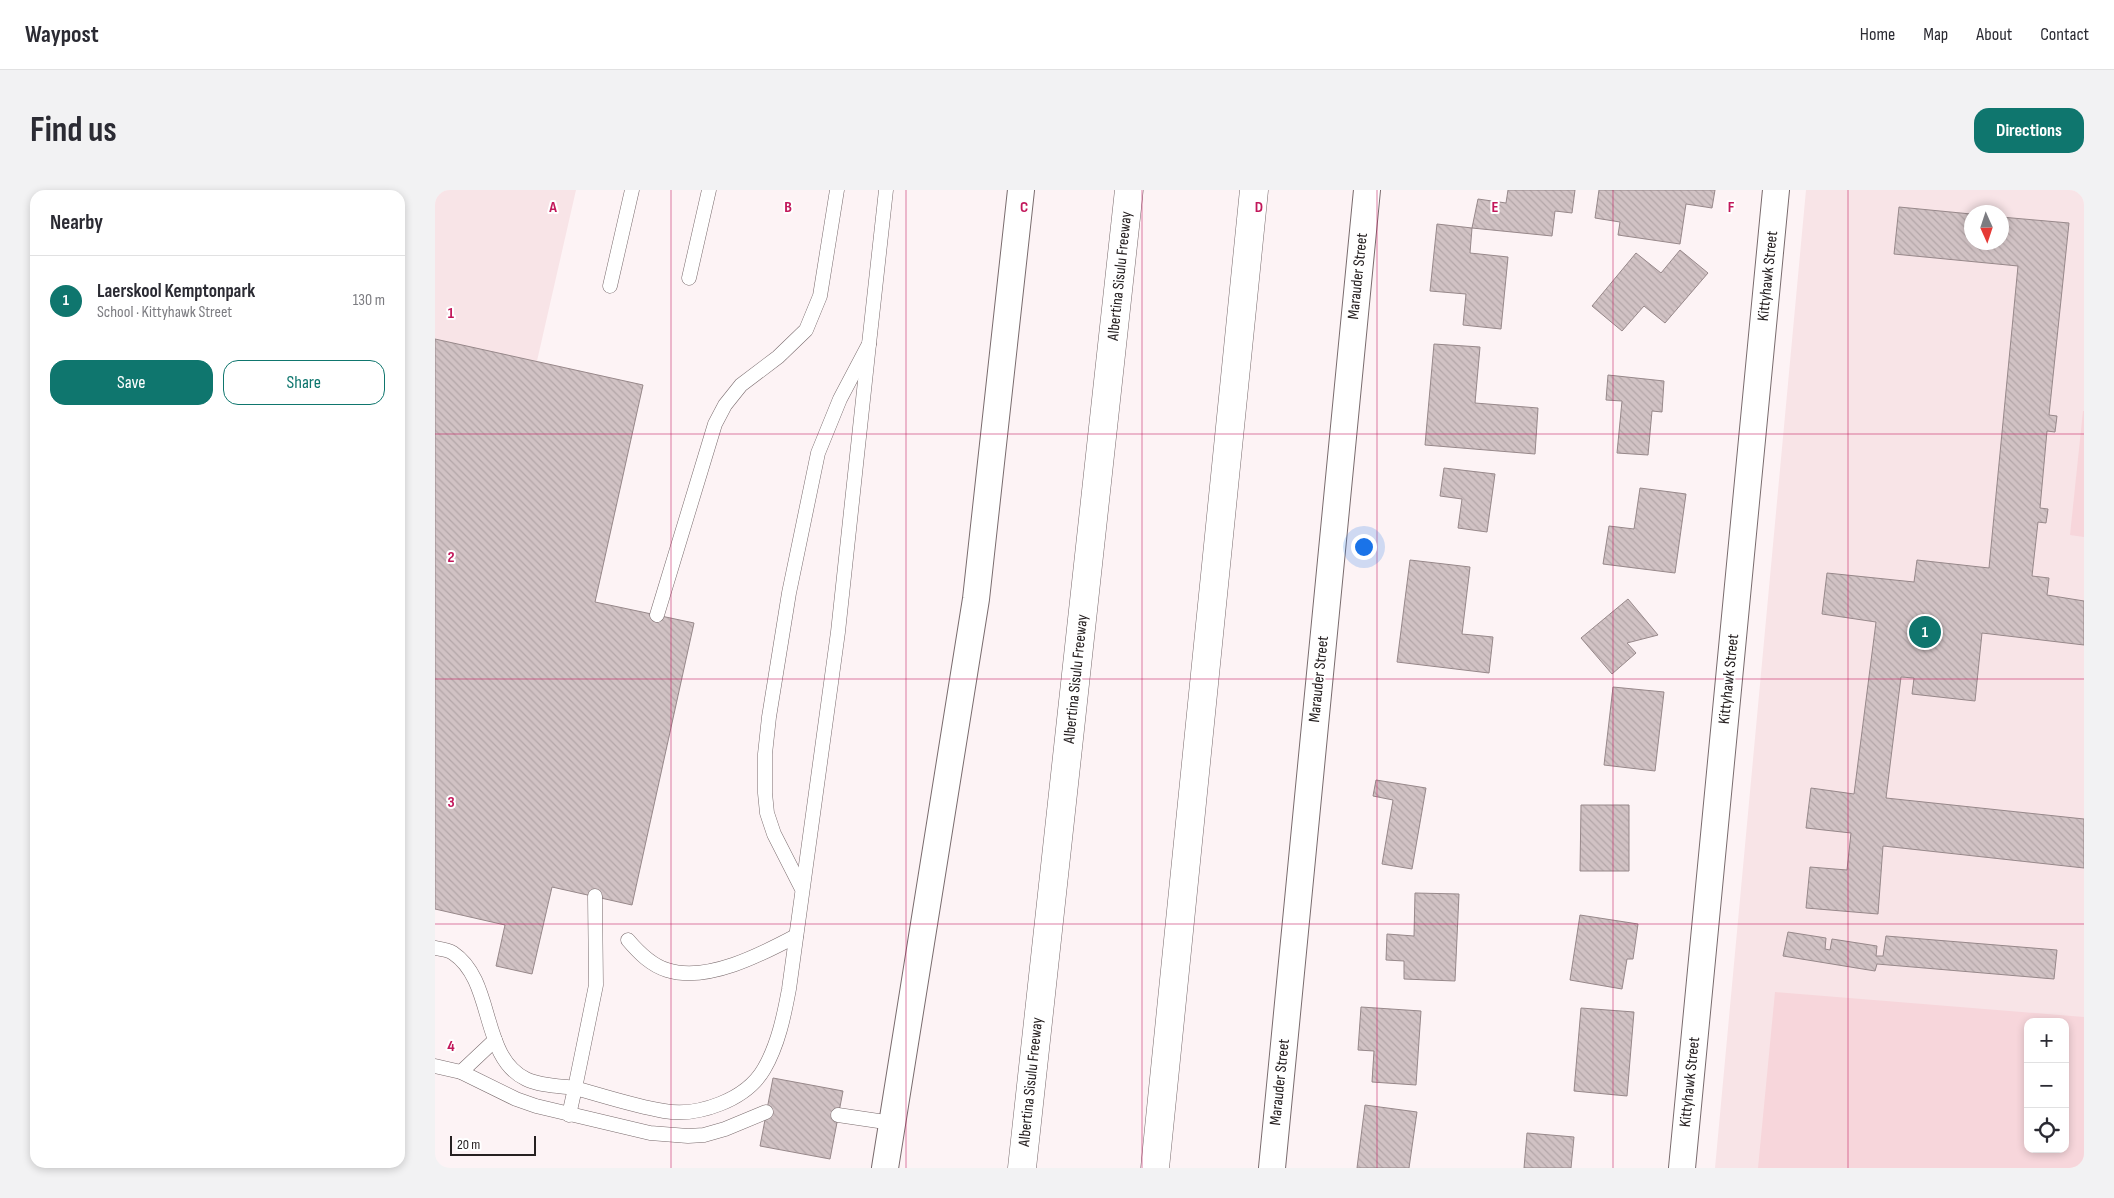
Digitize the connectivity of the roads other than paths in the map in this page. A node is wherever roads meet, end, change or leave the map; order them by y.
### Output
1 (632, 190) edge
2 (709, 190) edge
3 (837, 190) edge
4 (886, 190) edge
5 (1021, 190) edge
6 (1129, 190) edge
7 (1254, 190) edge
8 (1367, 190) edge
9 (1776, 190) edge
10 (689, 278) dead end
11 (610, 286) dead end
12 (869, 344) junction
13 (657, 615) dead end
14 (801, 887) junction
15 (595, 896) dead end
16 (796, 936) junction
17 (628, 940) dead end
18 (435, 948) edge
19 (495, 1040) junction
20 (435, 1066) edge
21 (461, 1072) junction
22 (575, 1088) junction
23 (766, 1112) dead end
24 (569, 1115) junction
25 (838, 1115) dead end
26 (892, 1123) junction
27 (1022, 1164) edge
28 (885, 1168) edge
29 (1155, 1168) edge
30 (1272, 1168) edge
31 (1681, 1168) edge

1 - 11 lane
2 - 10 lane
3 - 13 lane
4 - 12 lane
5 - 26 street
6 - 27 highway, Albertina Sisulu Freeway
7 - 29 highway
8 - 30 street, Marauder Street
9 - 31 street, Kittyhawk Street
12 - 14 lane
12 - 14 lane
14 - 16 lane
15 - 22 lane
16 - 17 lane
16 - 22 lane
18 - 19 lane
19 - 21 lane
19 - 22 lane
20 - 21 lane
21 - 24 lane
22 - 24 lane
23 - 24 lane
25 - 26 lane
26 - 28 street

